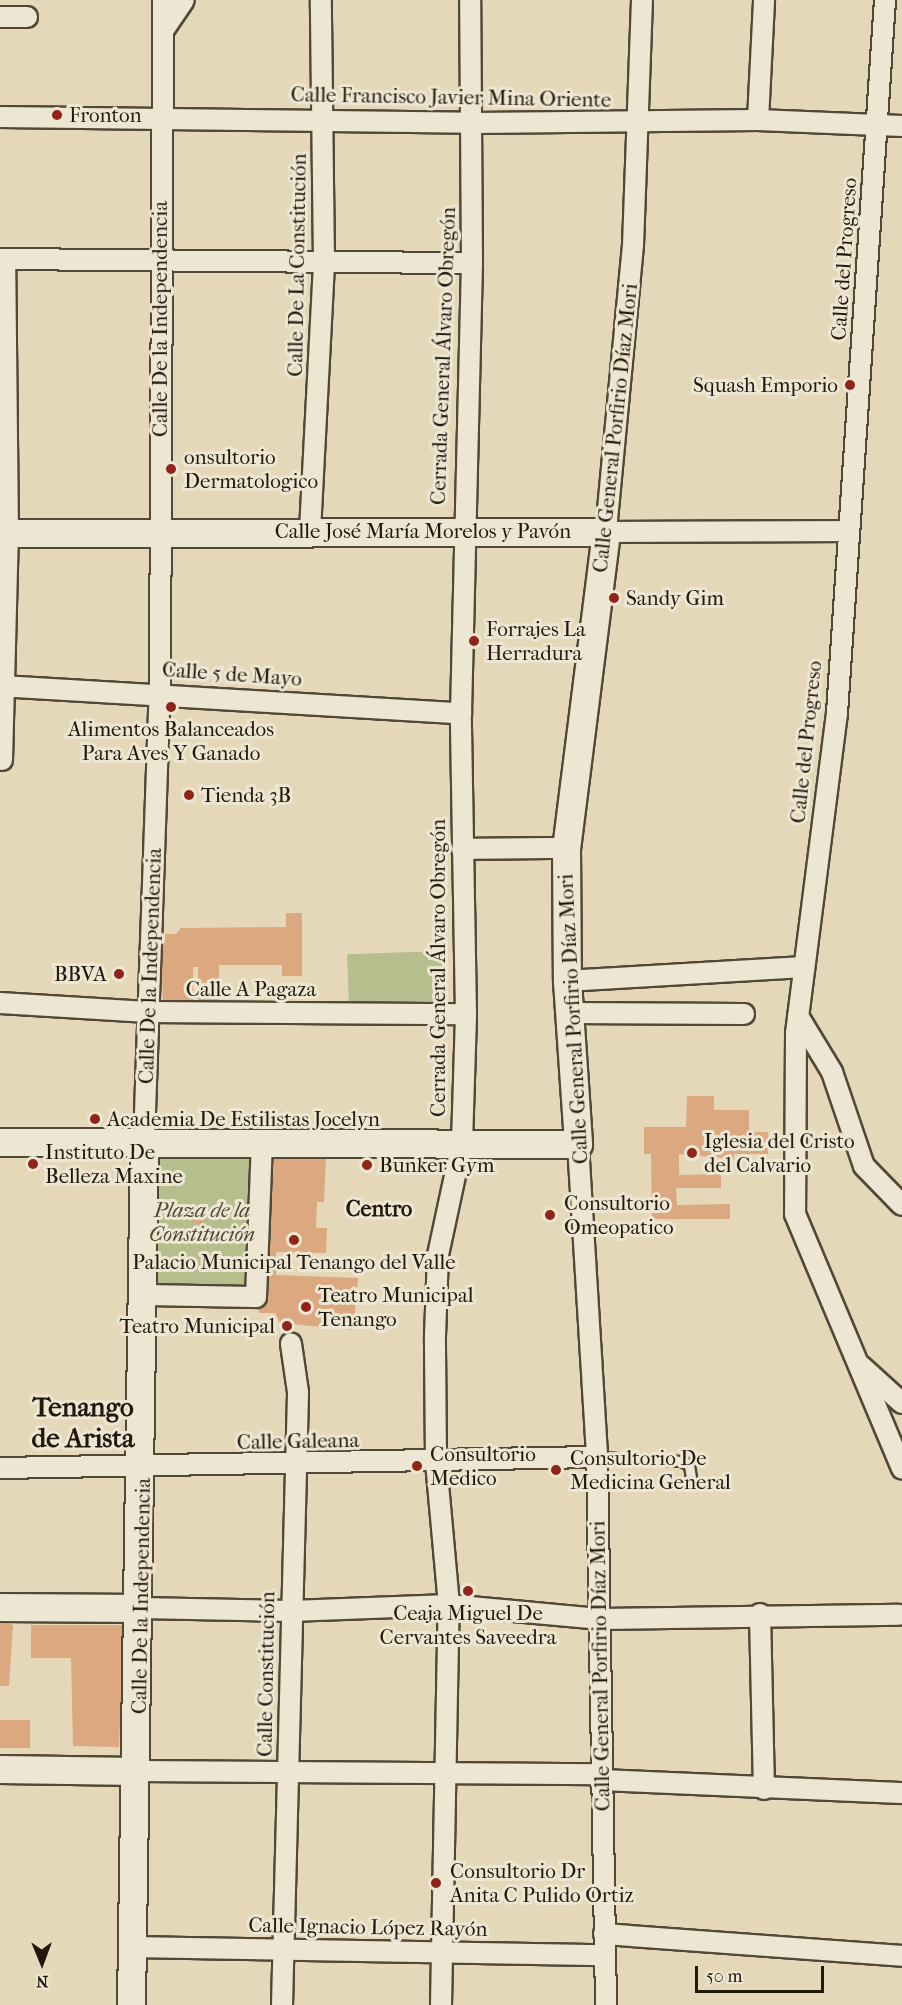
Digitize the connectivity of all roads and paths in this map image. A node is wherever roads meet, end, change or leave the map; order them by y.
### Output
1 (163, 0) edge
2 (184, 0) edge
3 (321, 0) edge
4 (470, 0) edge
5 (642, 0) edge
6 (764, 0) edge
7 (885, 0) edge
8 (0, 17) edge
9 (27, 17) dead end
10 (163, 31) junction
11 (0, 117) edge
12 (324, 118) junction
13 (159, 120) junction
14 (758, 120) junction
15 (472, 123) junction
16 (637, 123) junction
17 (878, 126) junction
18 (902, 126) edge
19 (2, 259) edge
20 (160, 260) junction
21 (324, 262) junction
22 (472, 263) junction
23 (160, 529) junction
24 (310, 531) junction
25 (847, 531) junction
26 (606, 532) junction
27 (4, 533) edge
28 (462, 533) junction
29 (2, 686) edge
30 (160, 693) junction
31 (461, 713) junction
32 (2, 760) dead end
33 (566, 848) junction
34 (462, 849) junction
35 (803, 967) junction
36 (567, 981) junction
37 (0, 1003) edge
38 (148, 1012) junction
39 (569, 1013) junction
40 (466, 1014) junction
41 (744, 1014) dead end
42 (798, 1016) junction
43 (144, 1141) junction
44 (0, 1142) edge
45 (462, 1143) junction
46 (262, 1144) junction
47 (578, 1144) junction
48 (902, 1205) edge
49 (144, 1295) junction
50 (291, 1344) dead end
51 (857, 1362) junction
52 (902, 1403) edge
53 (597, 1457) junction
54 (436, 1461) junction
55 (296, 1465) junction
56 (0, 1468) edge
57 (143, 1468) junction
58 (902, 1468) edge
59 (692, 1485) dead end
60 (449, 1605) junction
61 (0, 1606) edge
62 (140, 1608) junction
63 (291, 1611) junction
64 (760, 1614) junction
65 (899, 1615) dead end
66 (601, 1619) junction
67 (0, 1769) edge
68 (137, 1771) junction
69 (446, 1771) junction
70 (288, 1773) junction
71 (601, 1777) junction
72 (764, 1789) junction
73 (902, 1793) edge
74 (604, 1934) junction
75 (130, 1947) junction
76 (284, 1949) junction
77 (442, 1952) junction
78 (605, 1955) junction
79 (902, 1956) edge
80 (131, 2005) edge
81 (282, 2005) edge
82 (441, 2005) edge
83 (606, 2005) edge

1 - 10 street, Calle De la Independencia
2 - 10 street
3 - 12 street, Calle De La Constitución
4 - 15 street, Cerrada General Álvaro Obregón
5 - 16 street, Calle General Porfirio Díaz Mori
6 - 14 street
7 - 17 street, Calle del Progreso
8 - 9 street
10 - 13 street, Calle De la Independencia
11 - 13 street, Calle Francisco Javier Mina Oriente
12 - 13 street, Calle Francisco Javier Mina Oriente
12 - 15 street, Calle Francisco Javier Mina Oriente
12 - 21 street, Calle De La Constitución
13 - 20 street, Calle De la Independencia
14 - 16 street, Calle Francisco Javier Mina Oriente
14 - 17 street, Calle Francisco Javier Mina Oriente
15 - 16 street, Calle Francisco Javier Mina Oriente
15 - 22 street, Cerrada General Álvaro Obregón
16 - 26 street, Calle General Porfirio Díaz Mori
17 - 18 street, Calle Francisco Javier Mina Oriente
17 - 25 street, Calle del Progreso
19 - 20 street
19 - 27 street
20 - 21 street
20 - 23 street, Calle De la Independencia
21 - 22 street
21 - 24 street, Calle De La Constitución
22 - 28 street, Cerrada General Álvaro Obregón
23 - 24 street, Calle José María Morelos y Pavón
23 - 27 street, Calle José María Morelos y Pavón
23 - 30 street, Calle De la Independencia
24 - 28 street, Calle José María Morelos y Pavón
25 - 26 street, Calle José María Morelos y Pavón
25 - 35 street, Calle del Progreso
26 - 28 street, Calle José María Morelos y Pavón
26 - 33 street, Calle General Porfirio Díaz Mori
27 - 29 street
28 - 31 street, Cerrada General Álvaro Obregón
29 - 30 street, Calle 5 de Mayo
29 - 32 street
30 - 31 street, Calle 5 de Mayo
30 - 38 street, Calle De la Independencia
31 - 34 street, Cerrada General Álvaro Obregón
33 - 34 street
33 - 36 street, Calle General Porfirio Díaz Mori
34 - 40 street, Cerrada General Álvaro Obregón
35 - 36 street
35 - 42 street, Calle del Progreso
36 - 39 street, Calle General Porfirio Díaz Mori
37 - 38 street, Calle A Pagaza
38 - 40 street, Calle A Pagaza
38 - 43 street, Calle De la Independencia
39 - 41 street
39 - 47 street, Calle General Porfirio Díaz Mori
40 - 45 street, Cerrada General Álvaro Obregón
42 - 48 street
42 - 51 street, Calle del Progreso
43 - 44 street
43 - 46 street
43 - 49 street, Calle De la Independencia
45 - 46 street
45 - 47 street
45 - 54 street, Cerrada General Álvaro Obregón
46 - 49 street
47 - 53 street, Calle General Porfirio Díaz Mori
49 - 57 street, Calle De la Independencia
50 - 55 street, Calle Constitución
51 - 52 street
51 - 58 street, Calle del Progreso
53 - 54 street, Calle Galeana
53 - 59 lane
53 - 66 street, Calle General Porfirio Díaz Mori
54 - 55 street, Calle Galeana
54 - 60 street, Cerrada General Álvaro Obregón
55 - 57 street, Calle Galeana
55 - 63 street, Calle Constitución
56 - 57 street, Calle Galeana
57 - 62 street, Calle De la Independencia
60 - 63 street
60 - 66 street
60 - 69 street, Cerrada General Álvaro Obregón
61 - 62 street
62 - 63 street
62 - 68 street, Calle De la Independencia
63 - 70 street, Calle Constitución
64 - 65 street
64 - 66 street
64 - 72 street
66 - 71 street, Calle General Porfirio Díaz Mori
67 - 68 street
68 - 70 street
68 - 75 street, Calle De la Independencia
69 - 70 street
69 - 71 street
69 - 77 street, Cerrada General Álvaro Obregón
70 - 76 street, Calle Constitución
71 - 72 street
71 - 74 street, Calle General Porfirio Díaz Mori
72 - 73 street
74 - 78 street, Calle General Porfirio Díaz Mori
74 - 79 street
75 - 76 street, Calle Ignacio López Rayón
75 - 80 street, Calle De la Independencia
76 - 77 street, Calle Ignacio López Rayón
76 - 81 street, Calle Constitución
77 - 78 street, Calle Ignacio López Rayón
77 - 82 street, Cerrada General Álvaro Obregón
78 - 83 street, Calle General Porfirio Díaz Mori

